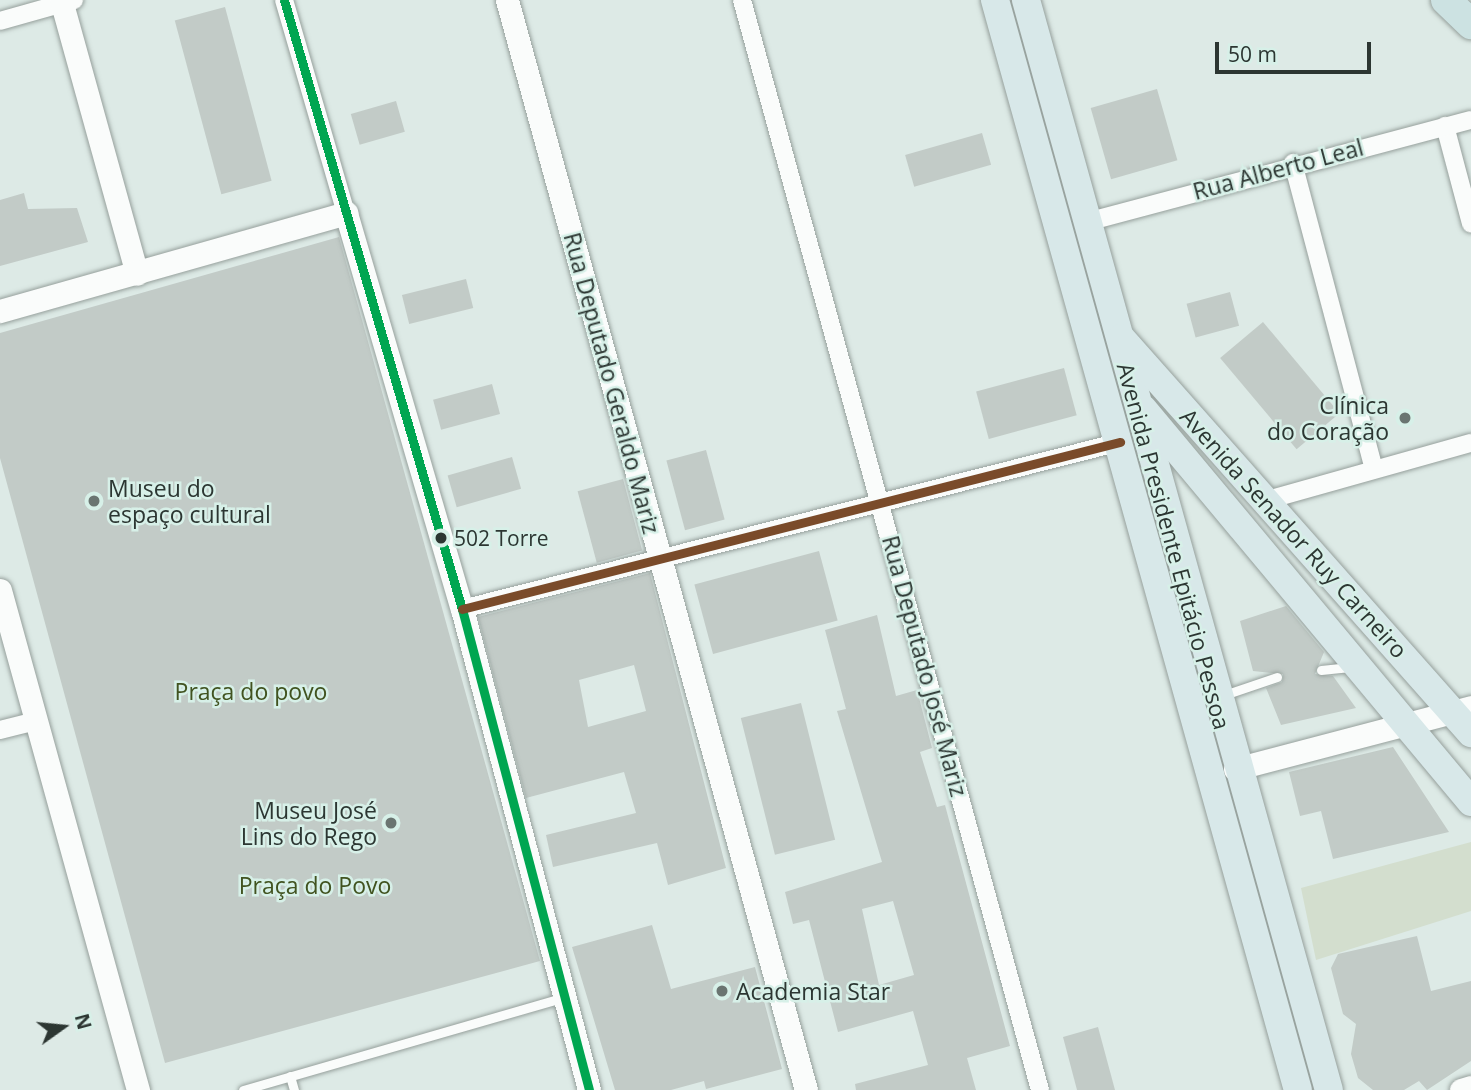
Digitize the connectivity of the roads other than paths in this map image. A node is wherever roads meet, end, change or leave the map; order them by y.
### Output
1 (284, 0) edge
2 (507, 0) edge
3 (742, 0) edge
4 (995, 0) edge
5 (1026, 0) edge
6 (1447, 0) edge
7 (1461, 0) edge
8 (66, 1) edge
9 (1471, 18) edge
10 (0, 21) edge
11 (1471, 24) edge
12 (1471, 120) edge
13 (1445, 126) junction
14 (1293, 163) junction
15 (346, 213) junction
16 (1087, 222) junction
17 (1471, 224) edge
18 (136, 274) junction
19 (0, 311) edge
20 (1116, 333) junction
21 (1101, 373) junction
22 (1136, 401) junction
23 (1120, 442) junction
24 (1471, 443) edge
25 (1373, 467) junction
26 (1264, 501) junction
27 (882, 506) junction
28 (661, 559) junction
29 (0, 590) edge
30 (461, 608) junction
31 (1357, 667) junction
32 (1321, 670) dead end
33 (1277, 677) dead end
34 (1216, 698) junction
35 (1462, 709) edge
36 (36, 721) junction
37 (1405, 723) junction
38 (0, 730) edge
39 (1471, 733) edge
40 (1235, 769) junction
41 (1471, 802) edge
42 (564, 997) junction
43 (1321, 1062) junction
44 (290, 1076) junction
45 (1293, 1086) edge
46 (1471, 1087) edge
47 (138, 1090) edge
48 (243, 1090) edge
49 (294, 1090) edge
50 (589, 1090) edge
51 (806, 1090) edge
52 (1040, 1090) edge
53 (1329, 1090) edge
54 (1461, 1090) edge

1 - 15 street
2 - 28 street, Rua Deputado Geraldo Mariz
3 - 27 street, Rua Deputado José Mariz
4 - 21 main road, Avenida Presidente Epitácio Pessoa
5 - 16 main road, Avenida Presidente Epitácio Pessoa
6 - 11 highway
7 - 9 highway
8 - 10 street
8 - 18 street
12 - 13 street, Rua Alberto Leal
13 - 14 street, Rua Alberto Leal
13 - 17 street
14 - 16 street, Rua Alberto Leal
14 - 25 street
15 - 18 street
15 - 30 street
16 - 20 main road, Avenida Presidente Epitácio Pessoa
18 - 19 street
20 - 22 main road, Avenida Presidente Epitácio Pessoa
20 - 26 main road, Avenida Senador Ruy Carneiro
21 - 22 main road
21 - 23 main road, Avenida Presidente Epitácio Pessoa
22 - 31 main road, Avenida Senador Ruy Carneiro
22 - 34 main road, Avenida Presidente Epitácio Pessoa
23 - 27 street
23 - 45 main road, Avenida Presidente Epitácio Pessoa
24 - 25 street
25 - 26 street
26 - 35 main road, Avenida Senador Ruy Carneiro
27 - 28 street
27 - 52 street, Rua Deputado José Mariz
28 - 30 street
28 - 51 street, Rua Deputado Geraldo Mariz
29 - 36 street
30 - 42 street
31 - 32 lane
31 - 37 main road, Avenida Senador Ruy Carneiro
33 - 34 lane
34 - 40 main road, Avenida Presidente Epitácio Pessoa
35 - 37 street
35 - 39 main road, Avenida Senador Ruy Carneiro
36 - 38 street
36 - 47 street
37 - 40 street
37 - 41 main road, Avenida Senador Ruy Carneiro
40 - 43 main road, Avenida Presidente Epitácio Pessoa
42 - 44 lane
42 - 50 street
43 - 45 main road
43 - 53 main road, Avenida Presidente Epitácio Pessoa
44 - 48 lane
44 - 49 lane
46 - 54 street

